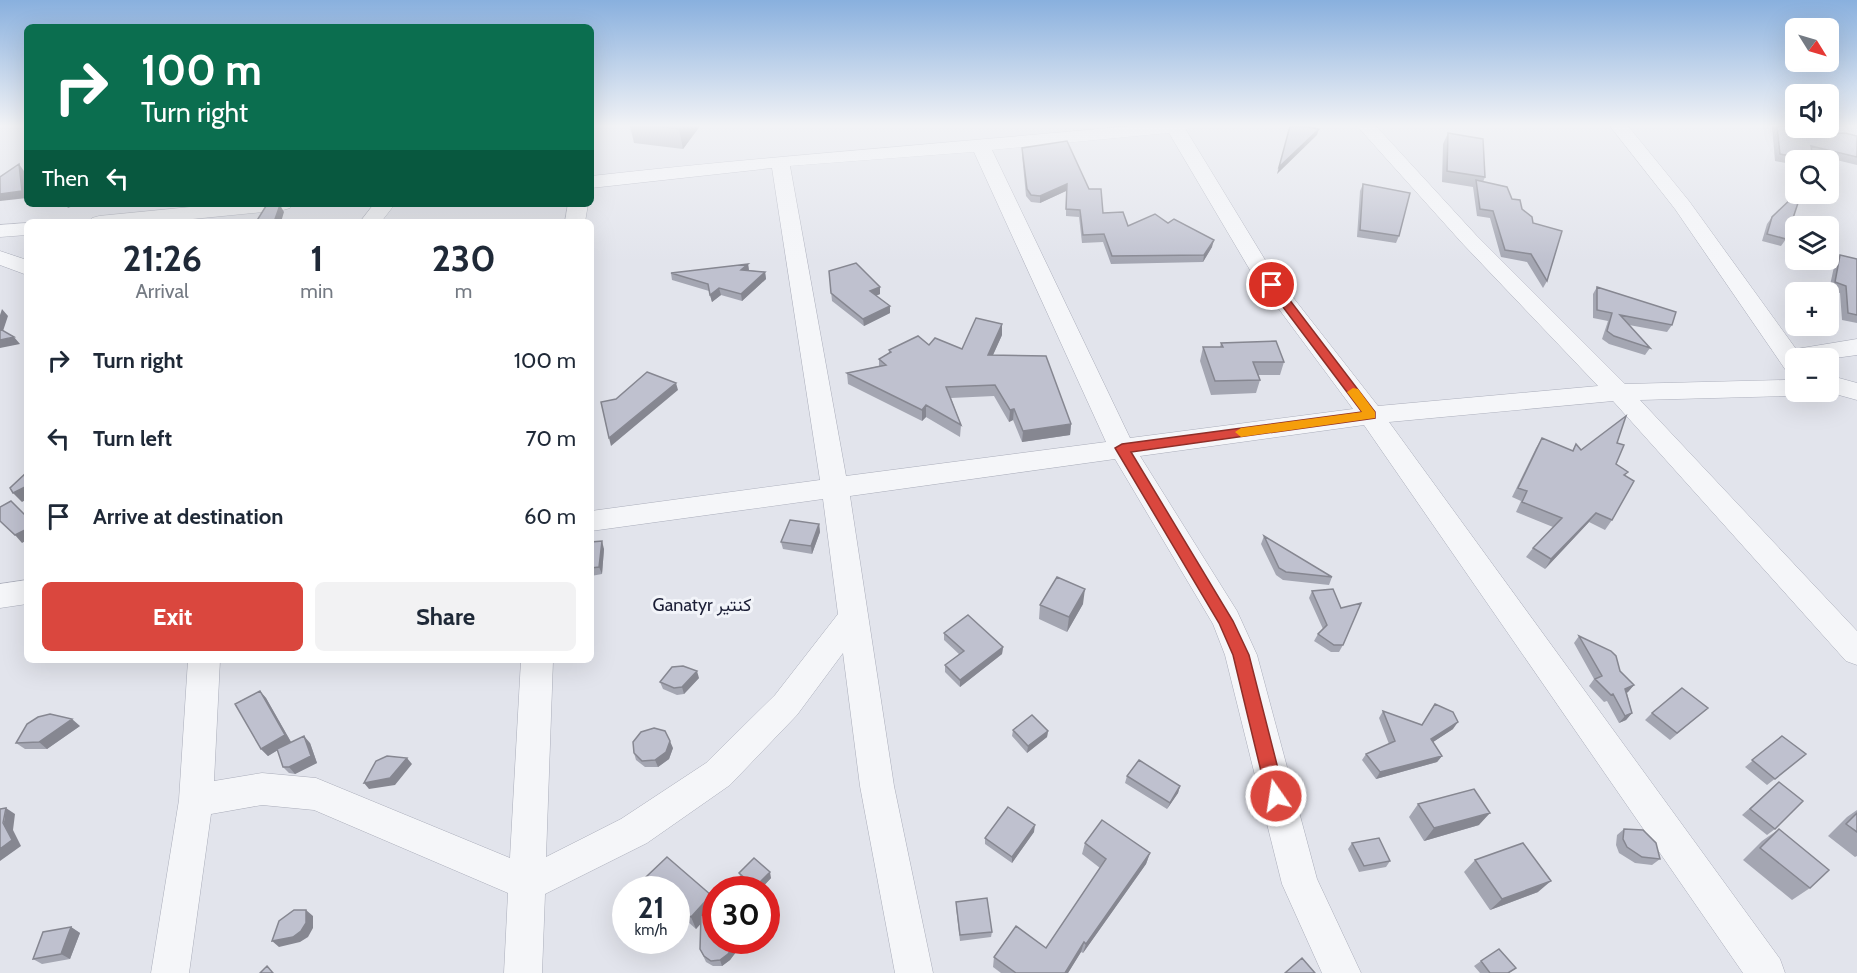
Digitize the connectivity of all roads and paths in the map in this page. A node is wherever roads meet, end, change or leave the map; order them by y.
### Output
1 (686, 171) edge
2 (782, 171) edge
3 (992, 171) edge
4 (1201, 171) edge
5 (1407, 171) edge
6 (1655, 171) edge
7 (594, 182) edge
8 (252, 207) edge
9 (382, 207) edge
10 (130, 219) edge
11 (372, 219) edge
12 (24, 229) edge
13 (0, 231) edge
14 (0, 257) edge
15 (24, 267) edge
16 (1857, 347) edge
17 (1839, 351) edge
18 (1785, 352) edge
19 (1839, 386) edge
20 (1785, 388) edge
21 (1619, 392) junction
22 (1857, 392) edge
23 (1371, 415) junction
24 (1122, 448) junction
25 (835, 489) junction
26 (594, 521) edge
27 (24, 592) edge
28 (0, 596) edge
29 (854, 615) junction
30 (1857, 652) edge
31 (204, 663) edge
32 (537, 663) edge
33 (196, 800) junction
34 (527, 883) junction
35 (170, 973) edge
36 (523, 973) edge
37 (914, 973) edge
38 (1342, 973) edge
39 (1766, 973) edge

1 - 7 street
2 - 25 street
3 - 24 street
4 - 23 street
5 - 21 street
6 - 18 street
8 - 10 street
9 - 11 street
12 - 13 street
14 - 15 street
16 - 17 street
19 - 22 street
20 - 21 street
21 - 23 street
21 - 30 street
23 - 24 street
23 - 39 street
24 - 25 street
24 - 38 street
25 - 26 street
25 - 29 street
27 - 28 street
29 - 34 street
29 - 37 street
31 - 33 street
32 - 34 street
33 - 34 street
33 - 35 street
34 - 36 street

